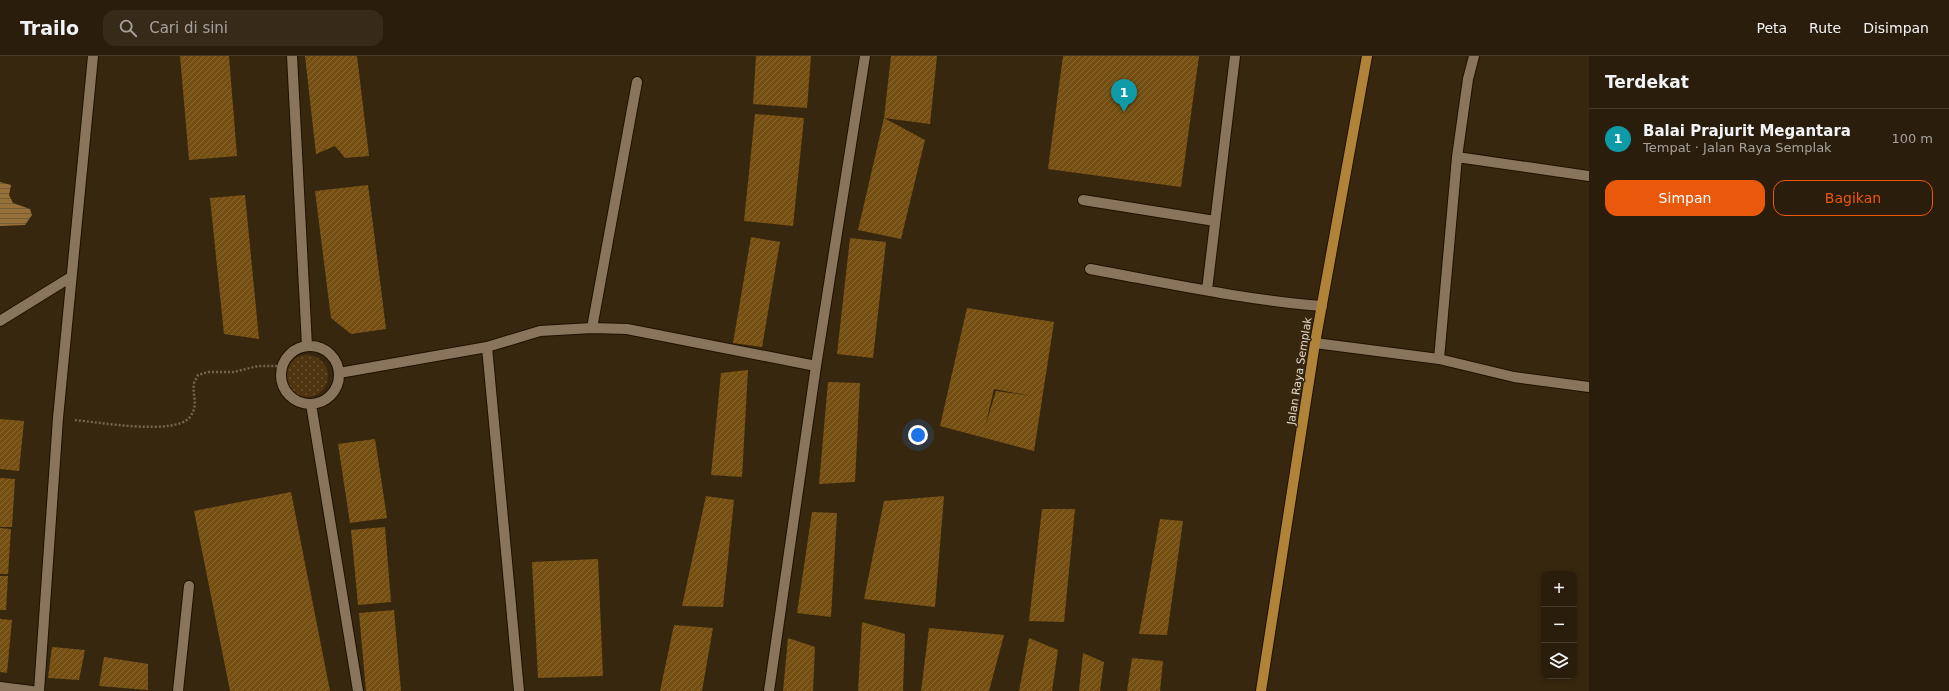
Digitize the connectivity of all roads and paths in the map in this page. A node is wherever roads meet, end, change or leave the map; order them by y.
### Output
1 (92, 56) edge
2 (292, 56) edge
3 (865, 56) edge
4 (1235, 56) edge
5 (1367, 56) edge
6 (1474, 56) edge
7 (637, 82) dead end
8 (1458, 157) junction
9 (1589, 176) edge
10 (1083, 200) dead end
11 (1215, 221) junction
12 (1090, 269) dead end
13 (71, 277) junction
14 (1207, 290) junction
15 (1322, 306) junction
16 (0, 322) edge
17 (592, 328) junction
18 (1315, 343) junction
19 (307, 346) junction
20 (487, 347) junction
21 (1438, 359) junction
22 (282, 366) junction
23 (816, 366) junction
24 (339, 373) junction
25 (1589, 387) edge
26 (311, 404) junction
27 (58, 418) junction
28 (189, 586) dead end
29 (0, 687) edge
30 (32, 691) edge
31 (40, 691) edge
32 (178, 691) edge
33 (358, 691) edge
34 (519, 691) edge
35 (769, 691) edge
36 (1261, 691) edge

1 - 13 street
2 - 19 street
3 - 23 street
4 - 11 street
5 - 15 main road, Jalan Raya Semplak
6 - 8 street
7 - 17 street
8 - 9 street
8 - 21 street
10 - 11 street
11 - 14 street
12 - 14 street
13 - 16 street
13 - 27 street
14 - 15 street
15 - 18 main road, Jalan Raya Semplak
17 - 20 street
17 - 23 street
18 - 21 street
18 - 36 main road, Jalan Raya Semplak
19 - 22 street
19 - 24 street
20 - 24 street
20 - 34 street
21 - 25 street
22 - 26 street
22 - 27 path
23 - 35 street
24 - 26 street
26 - 33 street
27 - 31 street
28 - 32 street
29 - 30 street

